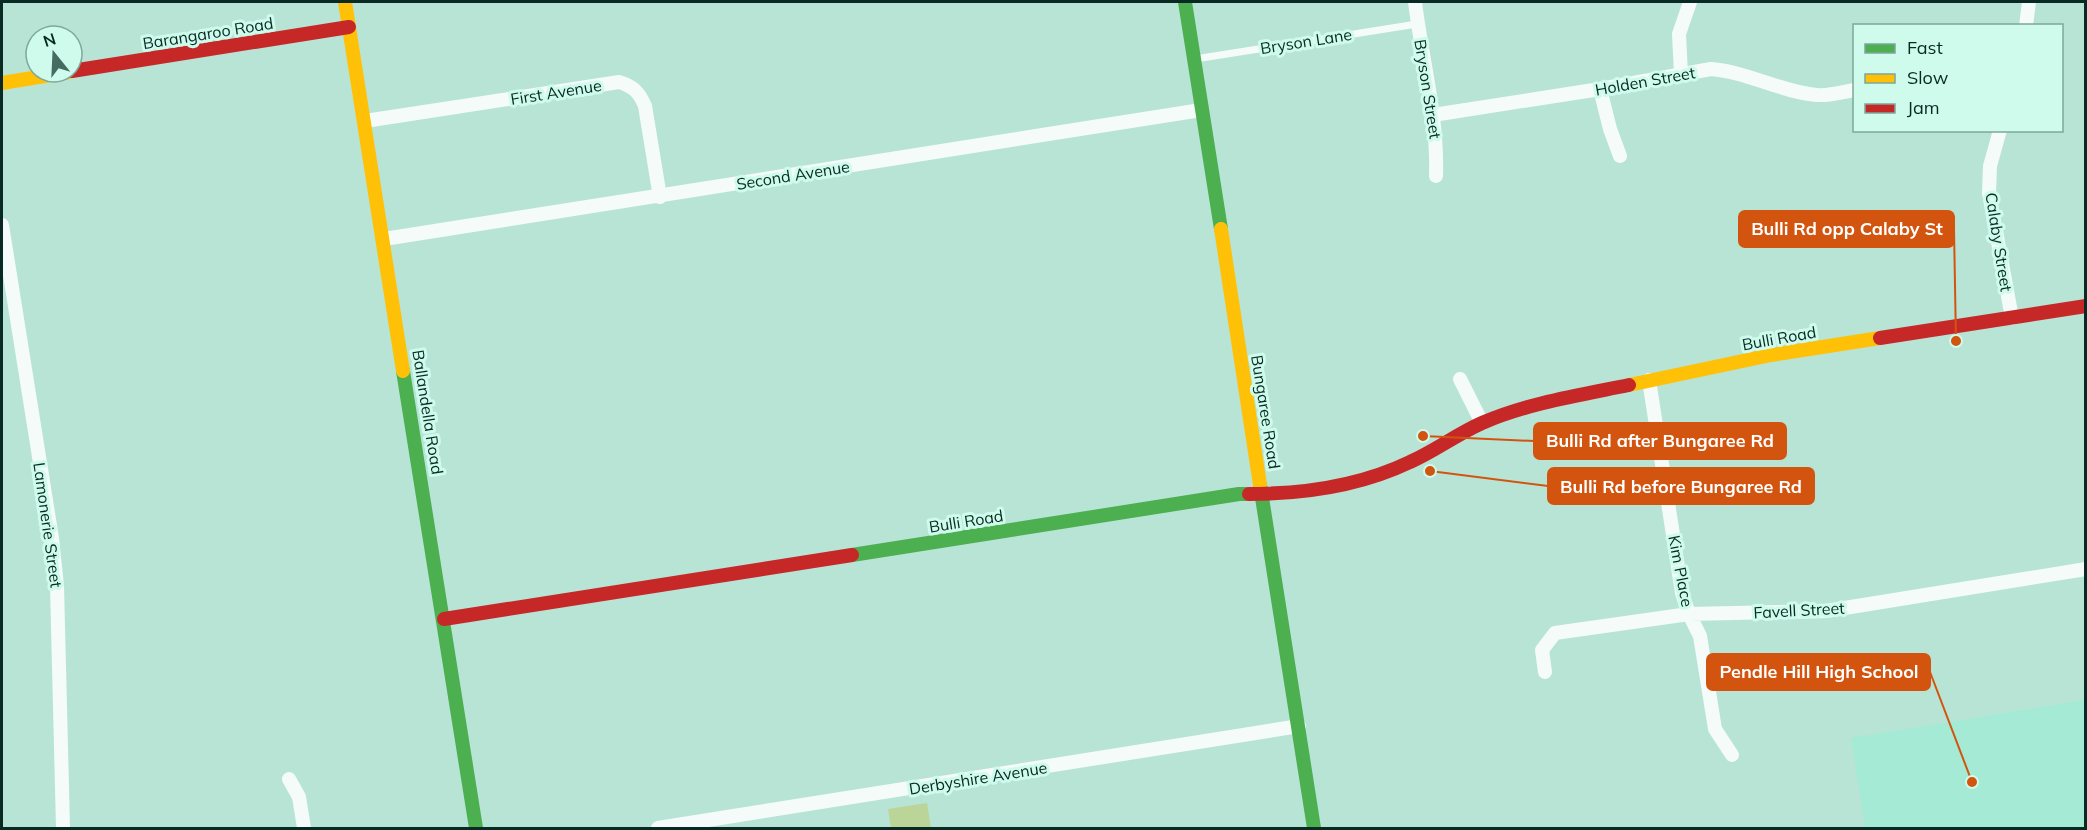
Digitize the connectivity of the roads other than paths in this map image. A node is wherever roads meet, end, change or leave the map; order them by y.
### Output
1 (345, 2) edge
2 (1185, 2) edge
3 (1415, 2) edge
4 (1690, 2) edge
5 (2030, 2) edge
6 (1417, 24) junction
7 (2026, 24) edge
8 (349, 27) junction
9 (1194, 59) junction
10 (84, 70) edge
11 (1681, 74) junction
12 (24, 79) edge
13 (2, 83) edge
14 (1600, 89) junction
15 (1853, 90) edge
16 (1201, 110) junction
17 (1433, 116) junction
18 (365, 122) junction
19 (1999, 132) edge
20 (1620, 156) dead end
21 (1436, 176) dead end
22 (660, 196) junction
23 (2, 225) edge
24 (384, 239) junction
25 (2085, 306) edge
26 (2012, 318) junction
27 (1460, 379) dead end
28 (1649, 380) junction
29 (1482, 423) junction
30 (1262, 493) junction
31 (2085, 569) edge
32 (1689, 614) junction
33 (444, 620) junction
34 (1545, 672) dead end
35 (1299, 726) junction
36 (1732, 755) dead end
37 (289, 779) dead end
38 (63, 828) edge
39 (304, 828) edge
40 (476, 828) edge
41 (657, 828) edge
42 (1314, 828) edge

1 - 8 street, Ballandella Road
2 - 9 street, Bungaree Road
3 - 6 street, Bryson Street
4 - 11 street
5 - 7 street
6 - 9 lane, Bryson Lane
6 - 17 street, Bryson Street
8 - 10 street, Barangaroo Road
8 - 18 street, Ballandella Road
9 - 16 street, Bungaree Road
11 - 14 street, Holden Street
11 - 15 street, Holden Street
12 - 13 street, Barangaroo Road
14 - 17 street, Holden Street
14 - 20 street
16 - 22 street, Second Avenue
16 - 30 street, Bungaree Road
17 - 21 street, Bryson Street
18 - 22 street, First Avenue
18 - 24 street, Ballandella Road
19 - 26 street, Calaby Street
22 - 24 street, Second Avenue
23 - 38 street, Lamonerie Street
24 - 33 street, Ballandella Road
25 - 26 street, Bulli Road
26 - 28 street, Bulli Road
27 - 29 street
28 - 29 street, Bulli Road
28 - 32 street, Kim Place
29 - 30 street, Bulli Road
30 - 33 street, Bulli Road
30 - 35 street, Bungaree Road
31 - 32 street, Favell Street
32 - 34 street, Favell Street
32 - 36 street, Kim Place
33 - 40 street, Ballandella Road
35 - 41 street, Derbyshire Avenue
35 - 42 street, Bungaree Road
37 - 39 street

